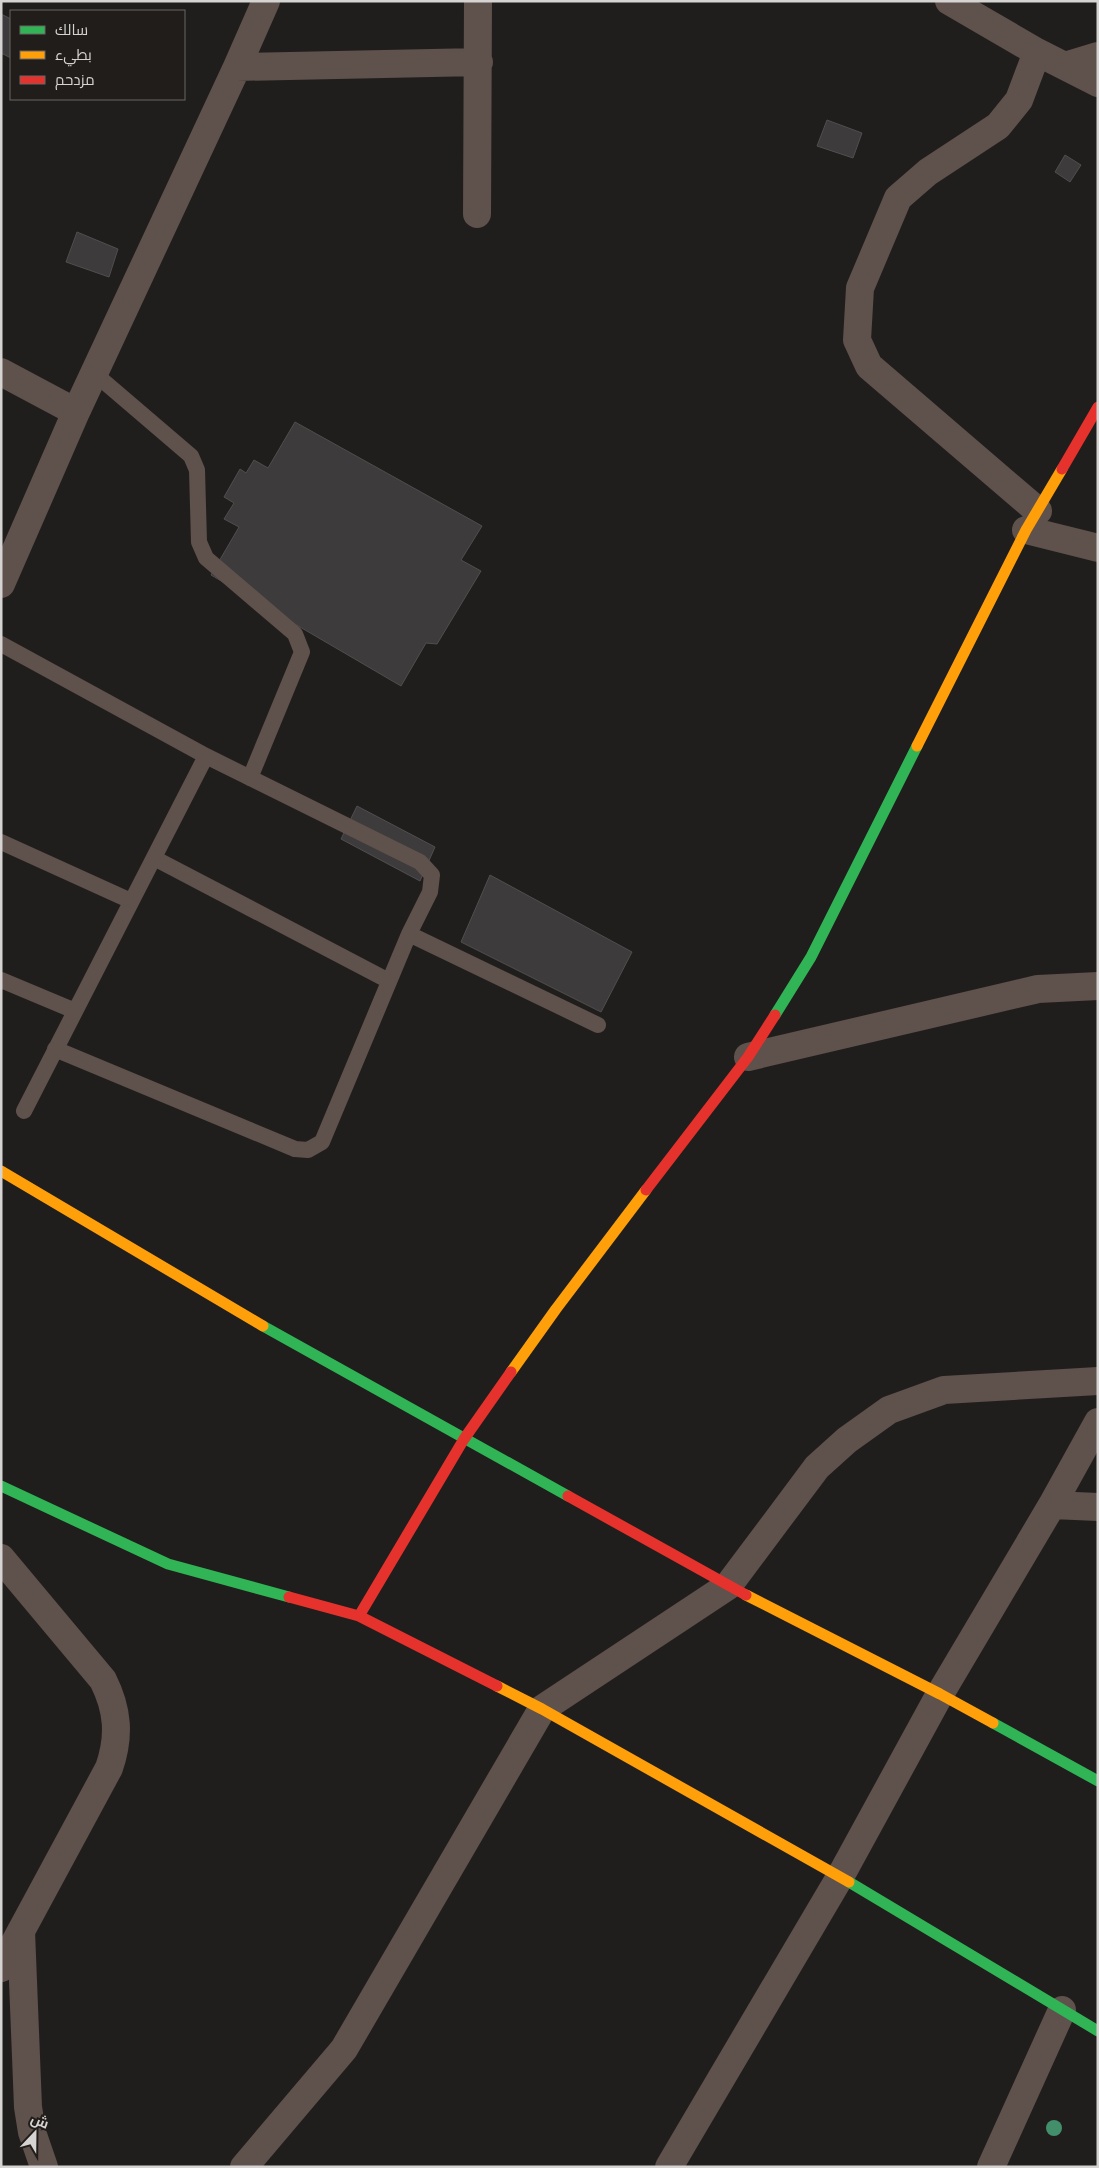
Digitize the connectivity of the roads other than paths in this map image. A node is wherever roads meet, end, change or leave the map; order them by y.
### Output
1 (266, 1) edge
2 (478, 1) edge
3 (949, 1) edge
4 (1037, 52) junction
5 (1098, 56) edge
6 (479, 62) junction
7 (1065, 66) junction
8 (237, 67) junction
9 (1098, 83) edge
10 (477, 214) dead end
11 (1, 372) edge
12 (94, 374) junction
13 (1098, 407) edge
14 (76, 412) junction
15 (1032, 520) junction
16 (1098, 548) edge
17 (1, 584) edge
18 (1, 644) edge
19 (206, 756) junction
20 (250, 778) junction
21 (1, 842) edge
22 (154, 858) junction
23 (131, 901) junction
24 (409, 934) junction
25 (1, 980) edge
26 (389, 981) junction
27 (1098, 986) edge
28 (75, 1011) junction
29 (598, 1025) dead end
30 (55, 1049) junction
31 (748, 1057) junction
32 (24, 1110) dead end
33 (1, 1171) edge
34 (1098, 1381) edge
35 (1098, 1422) edge
36 (464, 1439) junction
37 (1, 1486) edge
38 (1052, 1506) junction
39 (1098, 1507) edge
40 (1, 1558) edge
41 (728, 1586) junction
42 (359, 1616) junction
43 (940, 1694) junction
44 (542, 1709) junction
45 (1098, 1782) edge
46 (840, 1877) junction
47 (20, 1930) junction
48 (1, 1968) edge
49 (1062, 2010) junction
50 (1098, 2031) edge
51 (672, 2166) edge
52 (44, 2167) edge
53 (244, 2167) edge
54 (991, 2167) edge

1 - 8 street
2 - 6 street
3 - 4 street
4 - 7 street
4 - 15 street
5 - 7 street
6 - 8 street
6 - 10 street
7 - 9 street
8 - 12 street
11 - 14 street
12 - 14 street
12 - 20 lane
13 - 15 street
14 - 17 street
15 - 16 street
15 - 31 street
18 - 19 lane
19 - 20 lane
19 - 22 lane
20 - 24 lane
21 - 23 lane
22 - 23 lane
22 - 26 lane
23 - 28 lane
24 - 26 lane
24 - 29 lane
25 - 28 lane
26 - 30 lane
27 - 31 street
28 - 30 lane
30 - 32 lane
31 - 36 street
33 - 36 street
34 - 41 street
35 - 38 street
36 - 41 street
36 - 42 street
37 - 42 street
38 - 39 street
38 - 43 street
40 - 47 street
41 - 43 street
41 - 44 street
42 - 44 street
43 - 45 street
43 - 46 street
44 - 46 street
44 - 53 street
46 - 49 street
46 - 51 street
47 - 48 street
47 - 52 street
49 - 50 street
49 - 54 street

